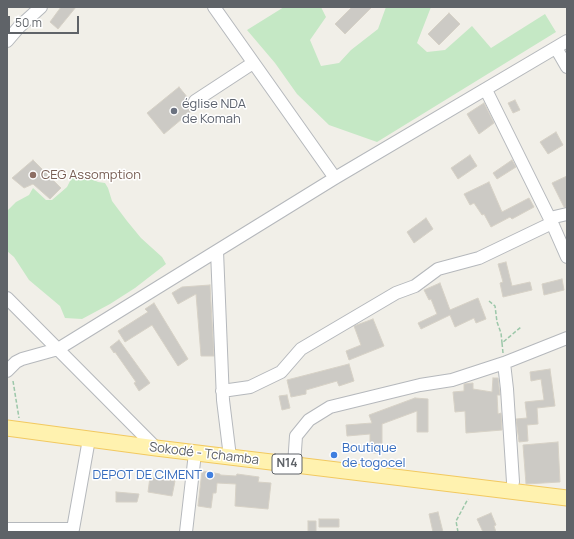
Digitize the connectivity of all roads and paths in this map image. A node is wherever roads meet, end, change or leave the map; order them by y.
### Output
1 (41, 7) edge
2 (214, 7) edge
3 (7, 41) edge
4 (567, 41) edge
5 (556, 48) junction
6 (253, 63) junction
7 (567, 67) edge
8 (486, 90) junction
9 (195, 101) dead end
10 (336, 178) junction
11 (567, 214) edge
12 (551, 221) junction
13 (217, 251) junction
14 (567, 256) edge
15 (7, 298) edge
16 (489, 301) dead end
17 (521, 327) dead end
18 (567, 338) edge
19 (502, 343) junction
20 (58, 349) junction
21 (504, 363) junction
22 (9, 369) edge
23 (222, 391) junction
24 (14, 429) edge
25 (89, 439) junction
26 (156, 448) junction
27 (195, 452) junction
28 (230, 457) junction
29 (294, 465) junction
30 (513, 482) dead end
31 (473, 486) junction
32 (567, 498) edge
33 (7, 529) edge
34 (186, 532) edge
35 (458, 532) edge

1 - 3 street
2 - 6 street
4 - 5 street
5 - 7 street
5 - 8 street
6 - 9 street
6 - 10 street
8 - 10 street
8 - 12 street
10 - 13 street
11 - 12 street
12 - 14 street
12 - 23 street
13 - 20 street
13 - 23 street
15 - 20 street
16 - 19 path
17 - 19 path
18 - 21 street
19 - 21 path
20 - 22 street
20 - 26 street
21 - 29 street
21 - 30 street
22 - 24 path
23 - 28 street
24 - 25 main road, Sokodé - Tchamba / N14
25 - 26 main road, Sokodé - Tchamba / N14
25 - 33 street
26 - 27 main road, Sokodé - Tchamba / N14
27 - 28 main road, Sokodé - Tchamba / N14
27 - 34 street
28 - 29 main road, Sokodé - Tchamba / N14
29 - 31 main road, Sokodé - Tchamba / N14
31 - 32 main road, Sokodé - Tchamba / N14
31 - 35 path

